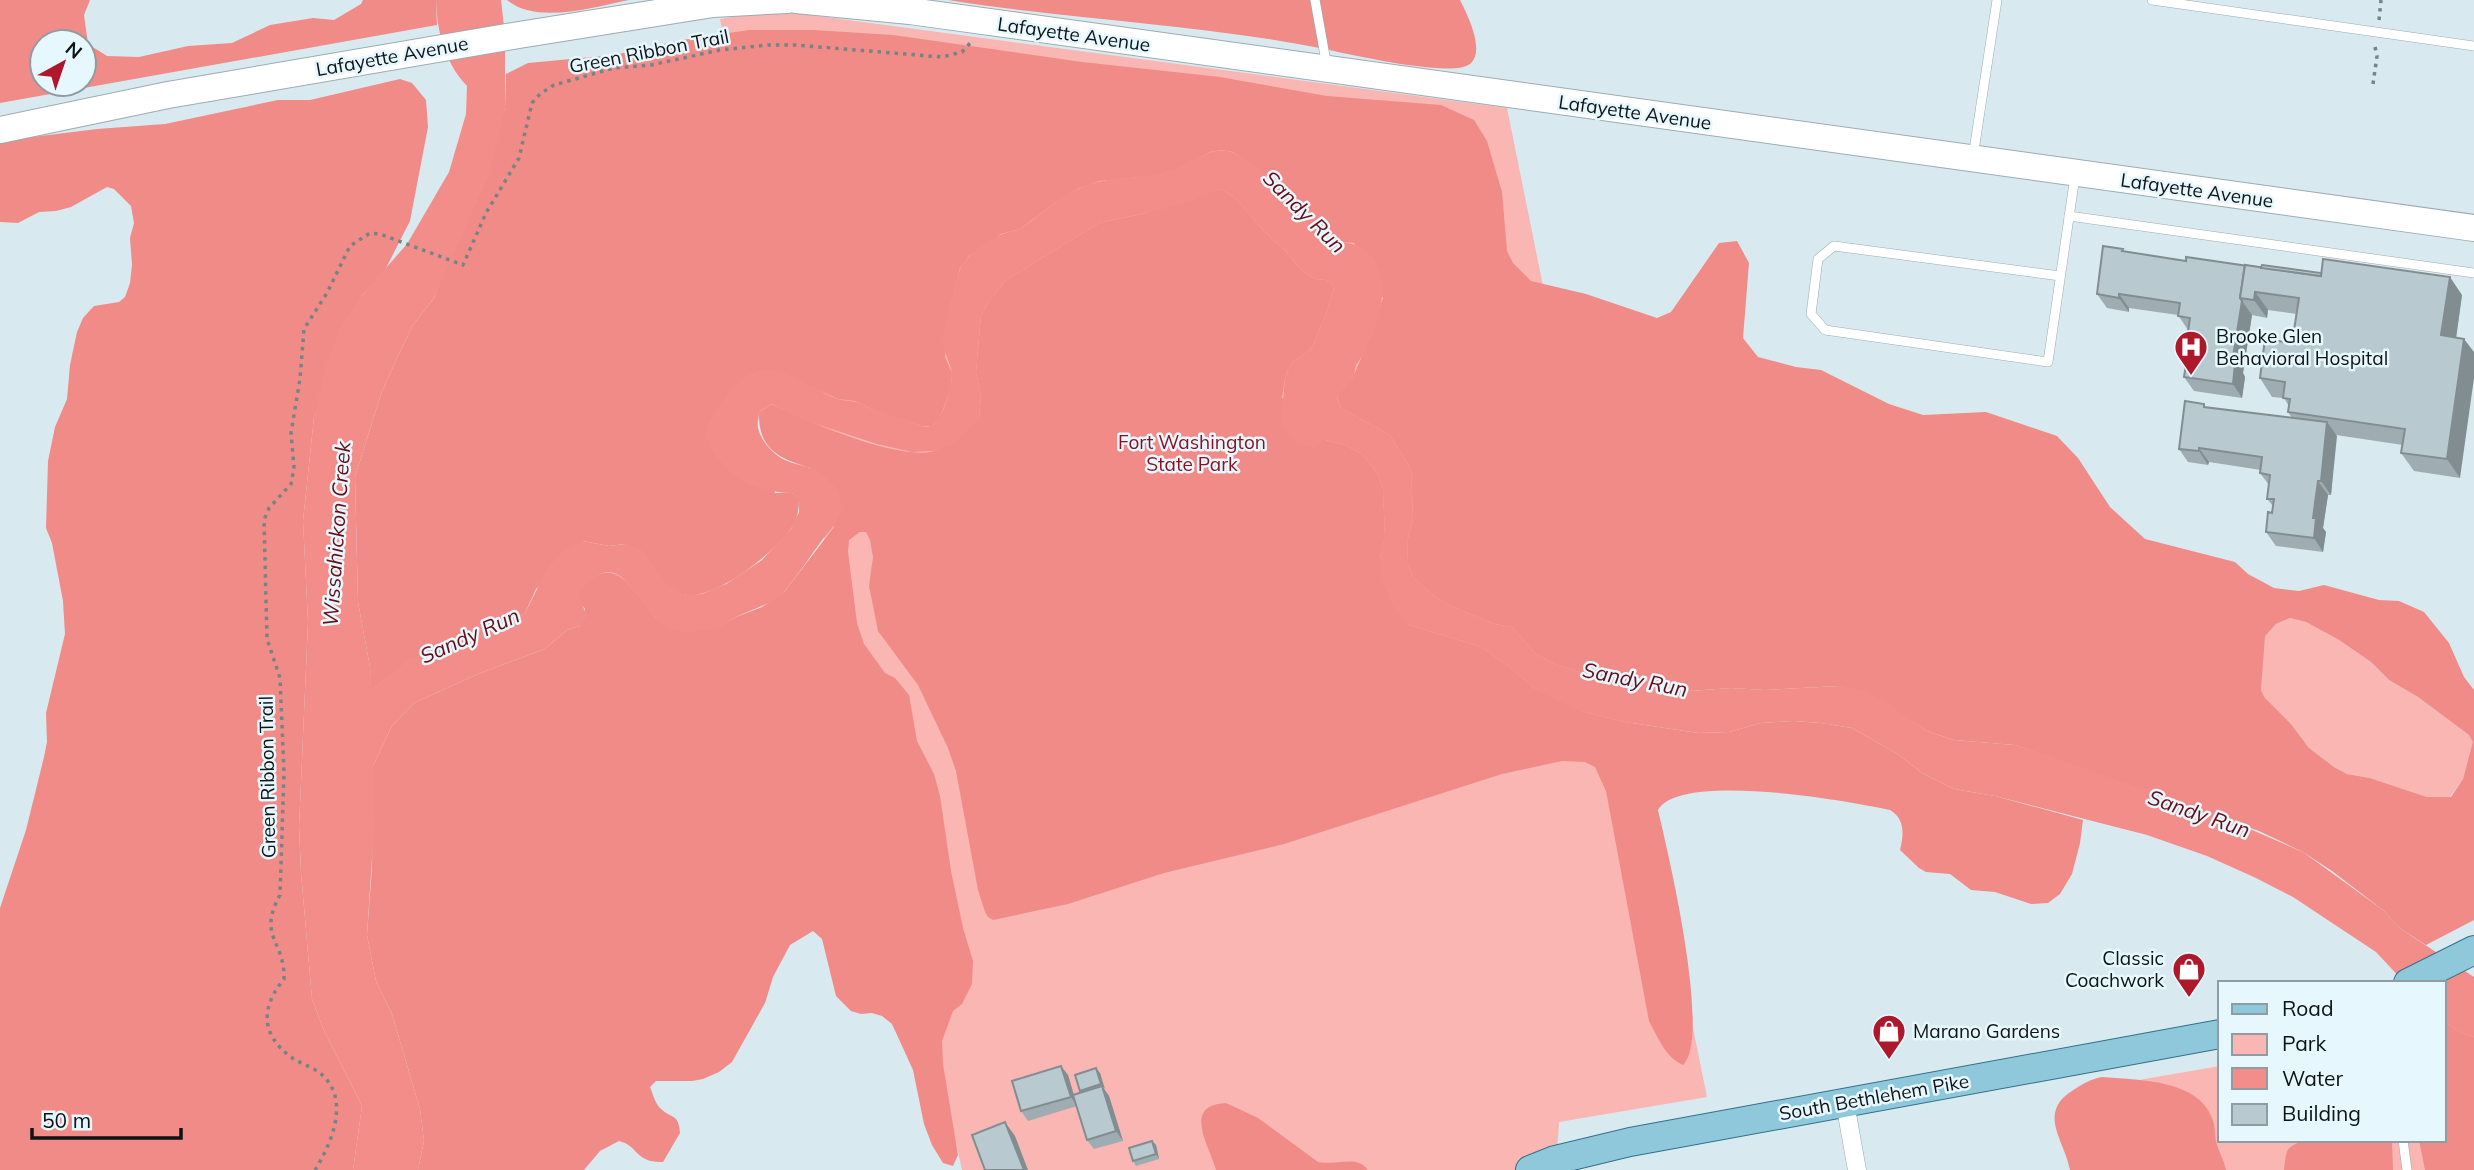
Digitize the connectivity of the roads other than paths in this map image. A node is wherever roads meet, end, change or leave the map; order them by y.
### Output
1 (788, 0) edge
2 (796, 0) edge
3 (1315, 0) edge
4 (1997, 0) edge
5 (2152, 0) edge
6 (2474, 46) edge
7 (1328, 69) junction
8 (0, 130) edge
9 (1973, 159) junction
10 (2075, 174) junction
11 (2069, 216) junction
12 (2474, 228) edge
13 (2474, 273) edge
14 (2060, 276) junction
15 (2474, 950) edge
16 (2412, 981) edge
17 (2218, 1034) edge
18 (1845, 1103) junction
19 (2403, 1142) edge
20 (1547, 1167) edge
21 (1857, 1170) edge
22 (2407, 1170) edge

1 - 8 main road, Lafayette Avenue
2 - 7 main road, Lafayette Avenue
3 - 7 lane
4 - 9 lane
5 - 6 lane
7 - 9 main road, Lafayette Avenue
9 - 10 main road, Lafayette Avenue
10 - 11 lane
10 - 12 main road, Lafayette Avenue
11 - 13 lane
11 - 14 lane
14 - 14 lane
15 - 16 main road
17 - 18 main road, South Bethlehem Pike
18 - 20 main road, South Bethlehem Pike
18 - 21 street
19 - 22 lane

